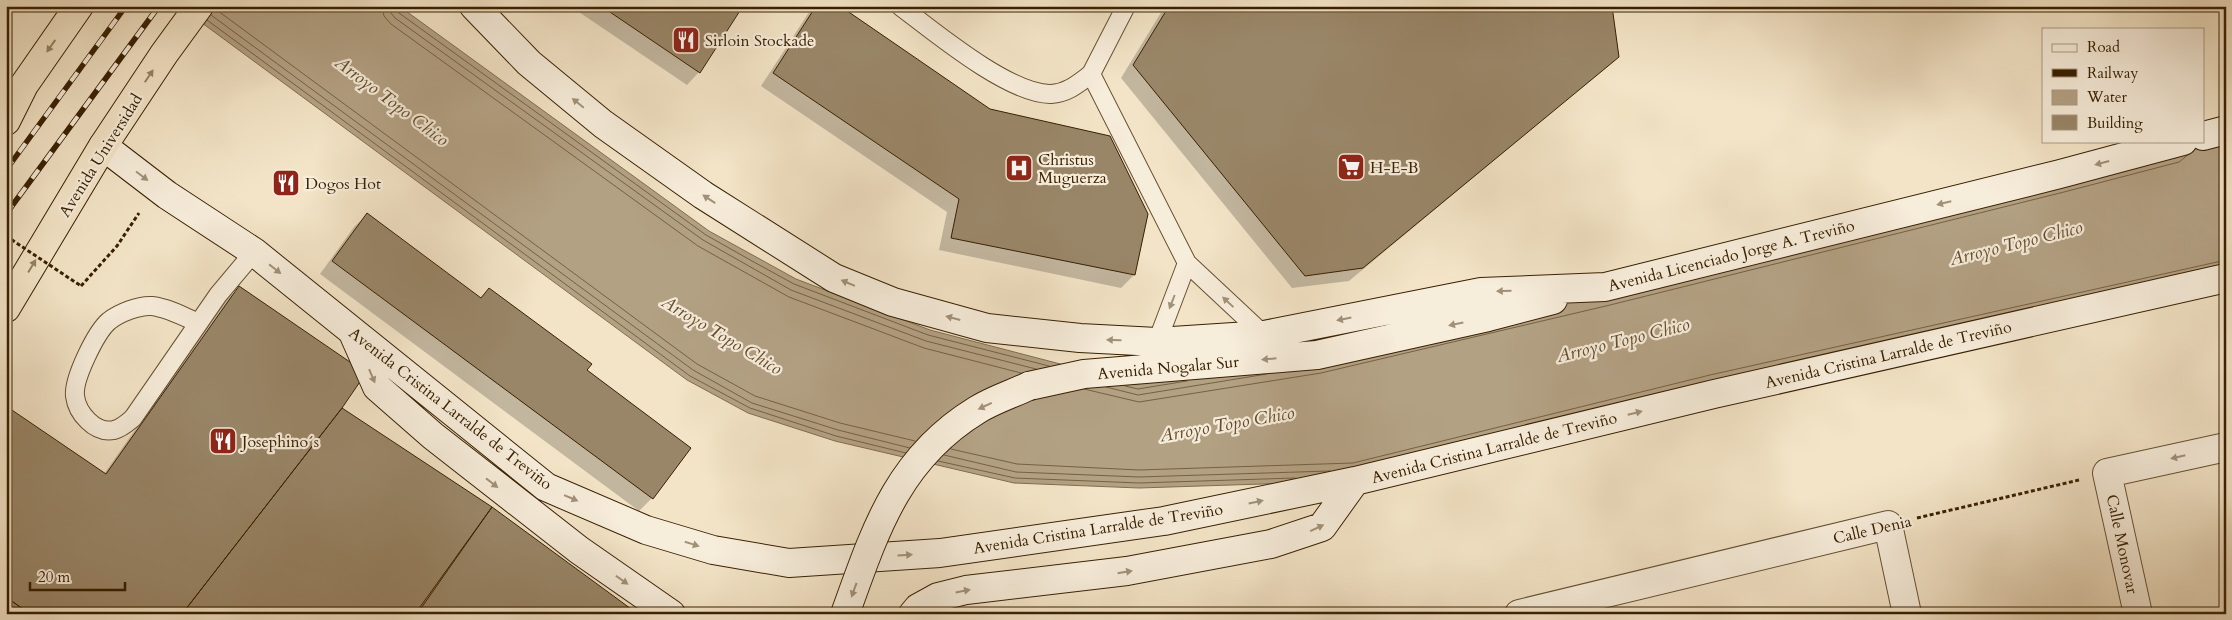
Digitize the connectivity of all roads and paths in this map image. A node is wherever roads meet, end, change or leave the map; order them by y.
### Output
1 (79, 6) edge
2 (199, 6) edge
3 (474, 6) edge
4 (900, 6) edge
5 (1126, 6) edge
6 (1091, 74) junction
7 (15, 94) edge
8 (6, 121) edge
9 (2226, 130) edge
10 (2204, 136) edge
11 (2179, 142) edge
12 (103, 146) junction
13 (140, 212) dead end
14 (6, 236) edge
15 (254, 252) junction
16 (1186, 263) junction
17 (2226, 278) edge
18 (1606, 287) junction
19 (6, 308) edge
20 (198, 323) junction
21 (353, 331) junction
22 (1264, 335) junction
23 (1156, 342) junction
24 (2226, 447) edge
25 (2107, 473) junction
26 (1355, 481) junction
27 (1888, 525) junction
28 (671, 614) edge
29 (845, 614) edge
30 (913, 614) edge
31 (1518, 614) edge
32 (1907, 614) edge
33 (2138, 614) edge

1 -> 7 highway
12 -> 2 highway, Avenida Universidad
23 -> 3 main road, Avenida Licenciado Jorge A. Treviño
4 - 6 lane
5 - 6 lane
6 - 16 lane
7 - 8 highway
9 - 10 main road
11 -> 18 main road, Avenida Licenciado Jorge A. Treviño
12 -> 15 main road, Avenida Cristina Larralde de Treviño
19 -> 12 highway, Avenida Universidad
13 - 14 path, bridge
15 - 20 lane
15 -> 21 main road, Avenida Cristina Larralde de Treviño
22 -> 16 lane
16 -> 23 lane
26 -> 17 main road, Avenida Cristina Larralde de Treviño
18 -> 22 main road, Avenida Licenciado Jorge A. Treviño
18 -> 29 main road, Avenida Nogalar Sur, bridge
20 - 20 lane
21 -> 26 main road, Avenida Cristina Larralde de Treviño
21 -> 28 main road
22 - 23 main road, Avenida Licenciado Jorge A. Treviño
24 -> 25 main road
25 - 27 path, Calle Denia
25 - 33 main road, Calle Monovar
30 -> 26 main road
27 - 31 main road, Calle Denia
27 - 32 main road

